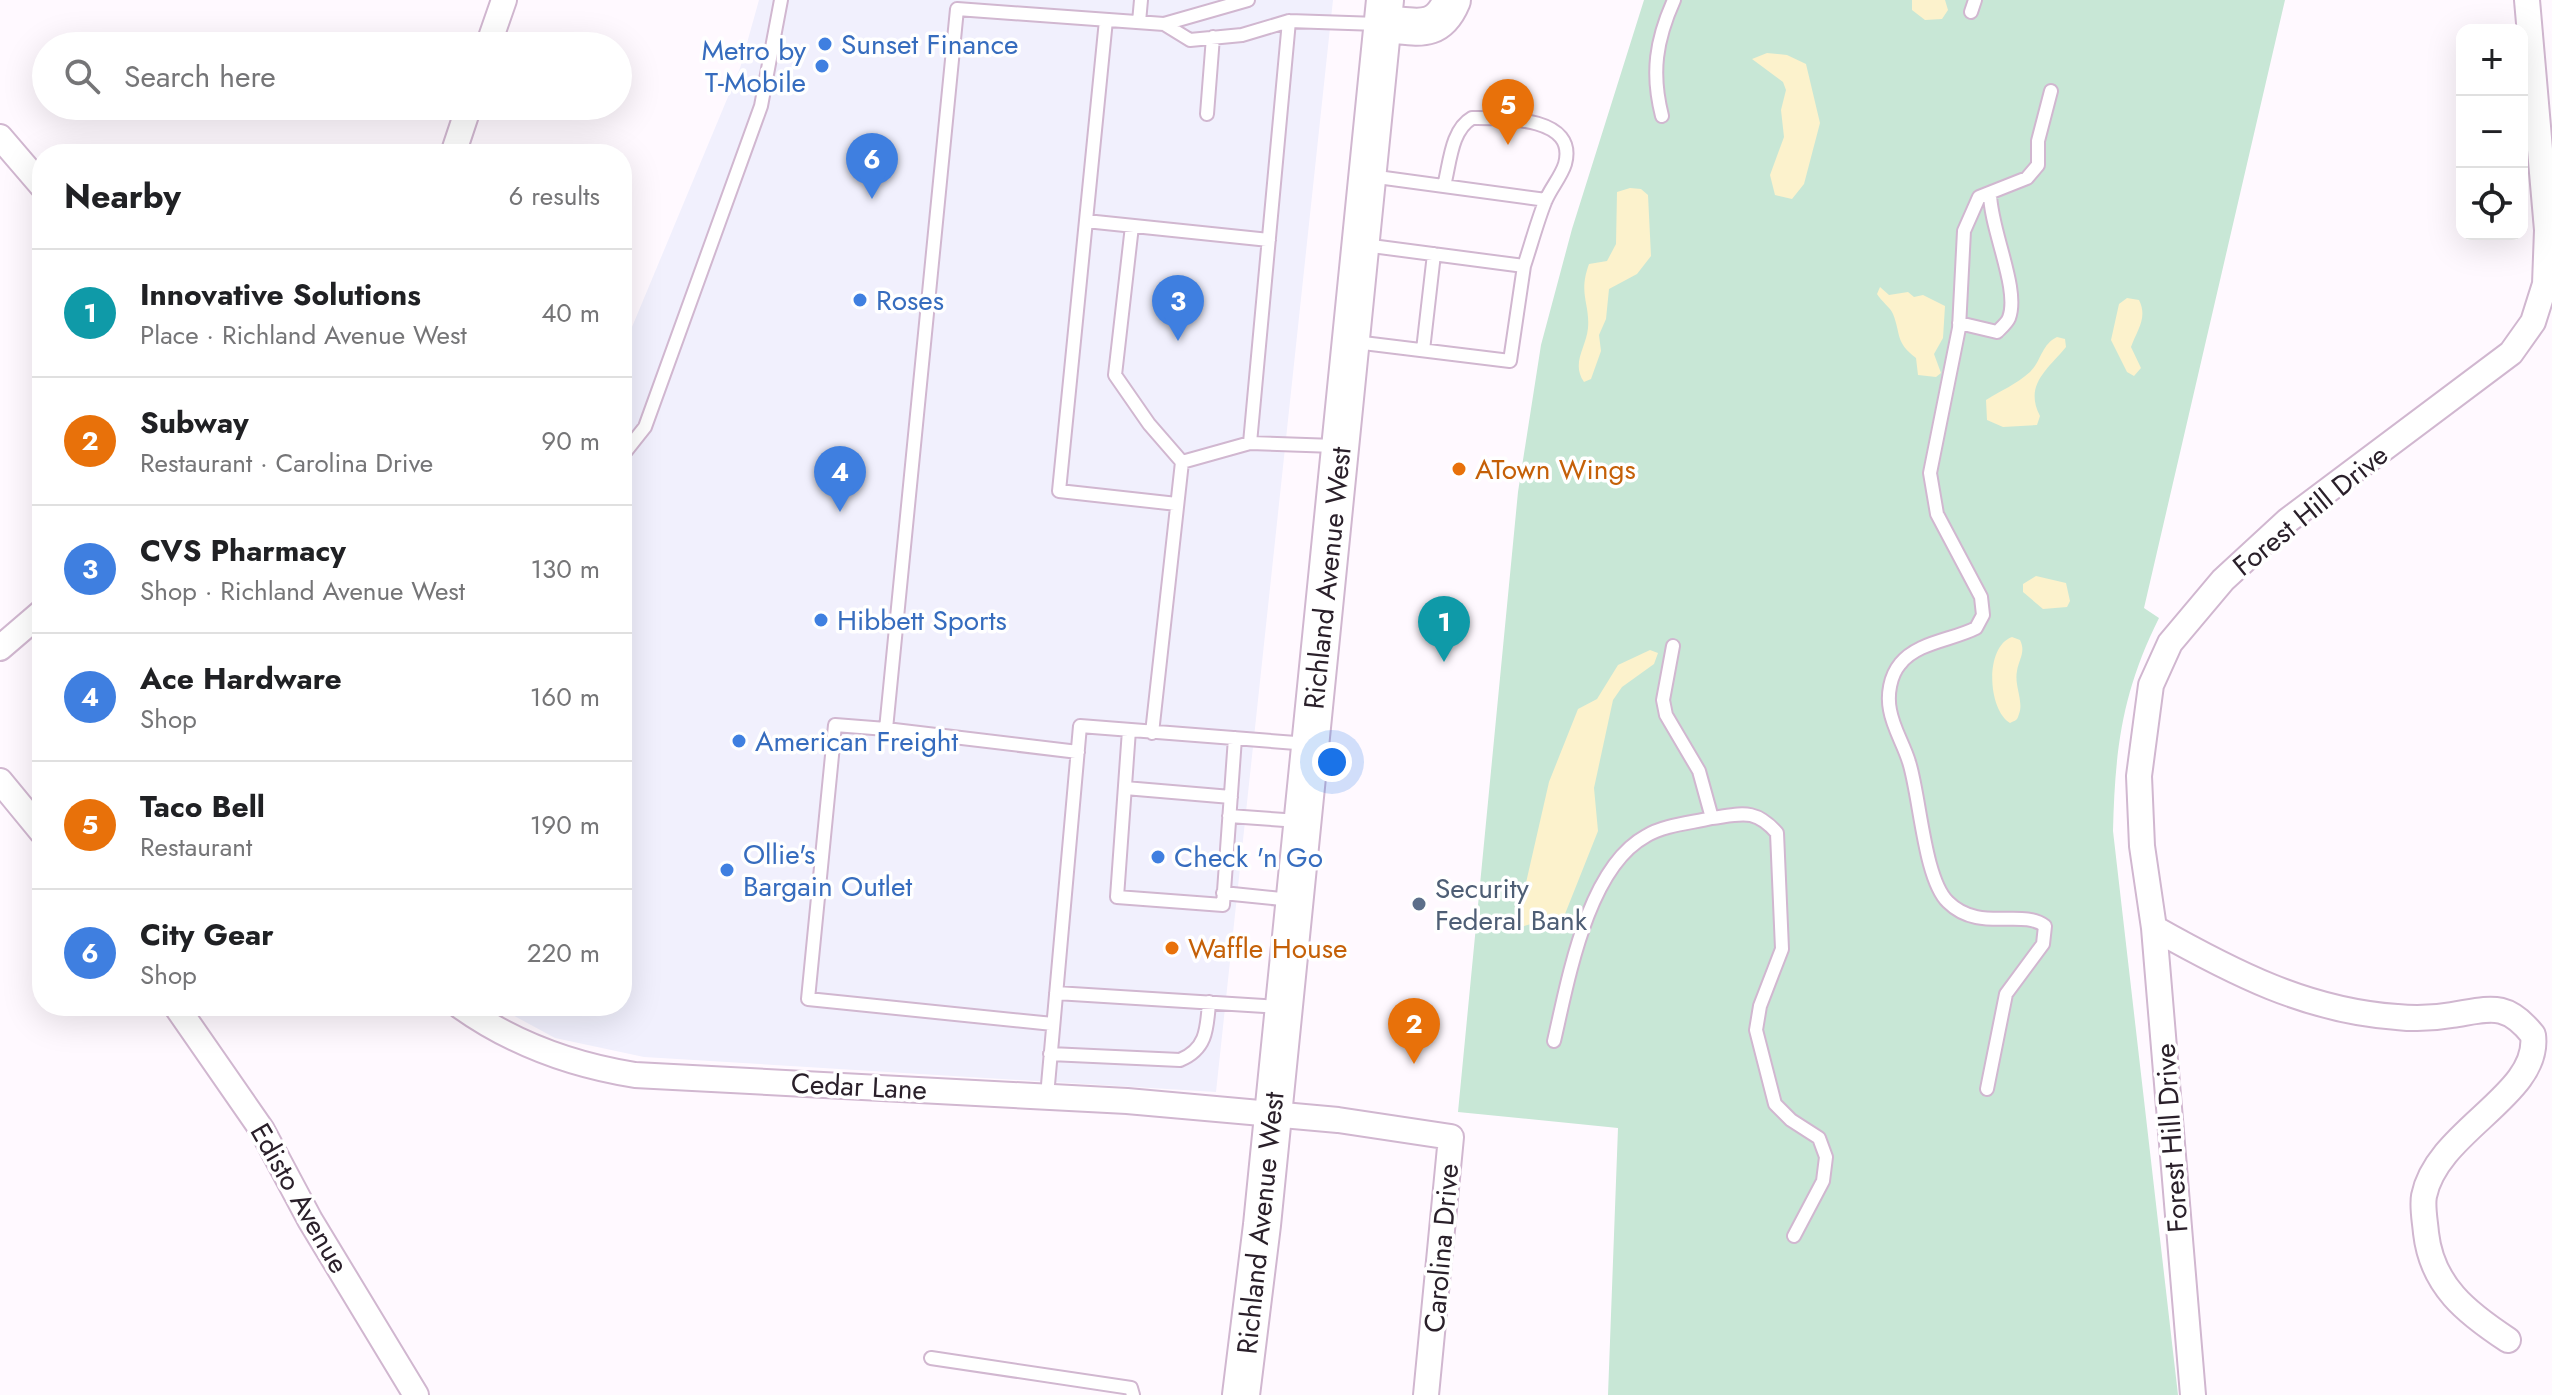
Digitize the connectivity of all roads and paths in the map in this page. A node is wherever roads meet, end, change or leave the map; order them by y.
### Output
1 (504, 0) edge
2 (781, 0) edge
3 (1141, 0) edge
4 (1248, 0) edge
5 (1452, 0) edge
6 (1674, 0) edge
7 (2527, 0) edge
8 (1384, 12) edge
9 (1106, 20) junction
10 (1289, 21) junction
11 (1139, 22) junction
12 (1164, 24) junction
13 (493, 32) edge
14 (1213, 37) junction
15 (2051, 91) dead end
16 (1207, 114) dead end
17 (1662, 116) dead end
18 (464, 120) edge
19 (0, 137) edge
20 (456, 144) edge
21 (32, 174) edge
22 (1368, 176) junction
23 (1444, 186) junction
24 (1990, 193) junction
25 (1546, 200) junction
26 (1086, 221) junction
27 (1132, 226) junction
28 (1269, 240) junction
29 (1361, 245) junction
30 (1434, 254) junction
31 (1524, 266) junction
32 (1959, 323) junction
33 (1352, 342) junction
34 (1423, 350) junction
35 (632, 443) edge
36 (1250, 443) junction
37 (1342, 446) junction
38 (1182, 462) junction
39 (1177, 504) junction
40 (32, 621) edge
41 (1673, 646) dead end
42 (0, 648) edge
43 (886, 729) junction
44 (1129, 730) junction
45 (1152, 733) junction
46 (1235, 738) junction
47 (1310, 744) junction
48 (1078, 752) junction
49 (0, 781) edge
50 (1125, 788) junction
51 (1231, 797) junction
52 (1229, 816) junction
53 (1712, 818) junction
54 (32, 820) edge
55 (1302, 821) junction
56 (1223, 893) junction
57 (1294, 900) junction
58 (2154, 928) junction
59 (1056, 993) junction
60 (1209, 1002) junction
61 (1283, 1007) junction
62 (183, 1016) edge
63 (476, 1016) edge
64 (1053, 1024) junction
65 (1554, 1041) dead end
66 (1050, 1054) junction
67 (1987, 1089) dead end
68 (1047, 1096) junction
69 (1273, 1115) junction
70 (1794, 1236) dead end
71 (2508, 1340) dead end
72 (931, 1358) dead end
73 (416, 1395) edge
74 (1133, 1395) edge
75 (1241, 1395) edge
76 (1426, 1395) edge
77 (2193, 1395) edge

1 - 13 street
2 - 35 lane
3 - 11 lane
4 - 12 lane
5 - 8 main road
6 - 17 lane
7 - 58 street, Forest Hill Drive
8 - 10 lane
8 - 22 main road, Richland Avenue West
9 - 11 lane
9 - 26 lane
9 - 43 lane
10 - 14 lane
10 - 28 lane
11 - 12 lane
12 - 14 lane
14 - 16 lane
15 - 24 lane
18 - 20 street
19 - 21 street
22 - 23 lane
22 - 29 main road, Richland Avenue West
23 - 25 lane
23 - 25 lane
24 - 32 lane
24 - 32 lane
25 - 31 lane
26 - 27 lane
26 - 39 lane
27 - 28 lane
27 - 38 lane
28 - 36 lane
29 - 30 lane
29 - 33 main road, Richland Avenue West
30 - 31 lane
30 - 34 lane
31 - 34 lane
32 - 67 lane
33 - 34 lane
33 - 37 main road, Richland Avenue West
36 - 37 lane
36 - 38 lane
37 - 47 main road, Richland Avenue West
38 - 39 lane
39 - 45 lane
40 - 42 street
41 - 53 lane
43 - 48 lane
43 - 64 lane
44 - 45 lane
44 - 48 lane
44 - 50 lane
45 - 46 lane
46 - 47 lane
46 - 51 lane
47 - 55 main road, Richland Avenue West
48 - 59 lane
49 - 54 street
50 - 51 lane
50 - 56 lane
51 - 52 lane
52 - 55 lane
52 - 56 lane
53 - 65 lane
53 - 70 lane
55 - 57 main road, Richland Avenue West
56 - 57 lane
57 - 61 main road, Richland Avenue West
58 - 71 street
58 - 77 street, Forest Hill Drive
59 - 60 lane
59 - 64 lane
60 - 61 lane
60 - 66 lane
61 - 69 main road, Richland Avenue West
62 - 73 street, Edisto Avenue
63 - 68 street, Cedar Lane
64 - 66 lane
66 - 68 lane
68 - 69 street, Cedar Lane
69 - 75 main road, Richland Avenue West
69 - 76 street, Carolina Drive
72 - 74 lane

